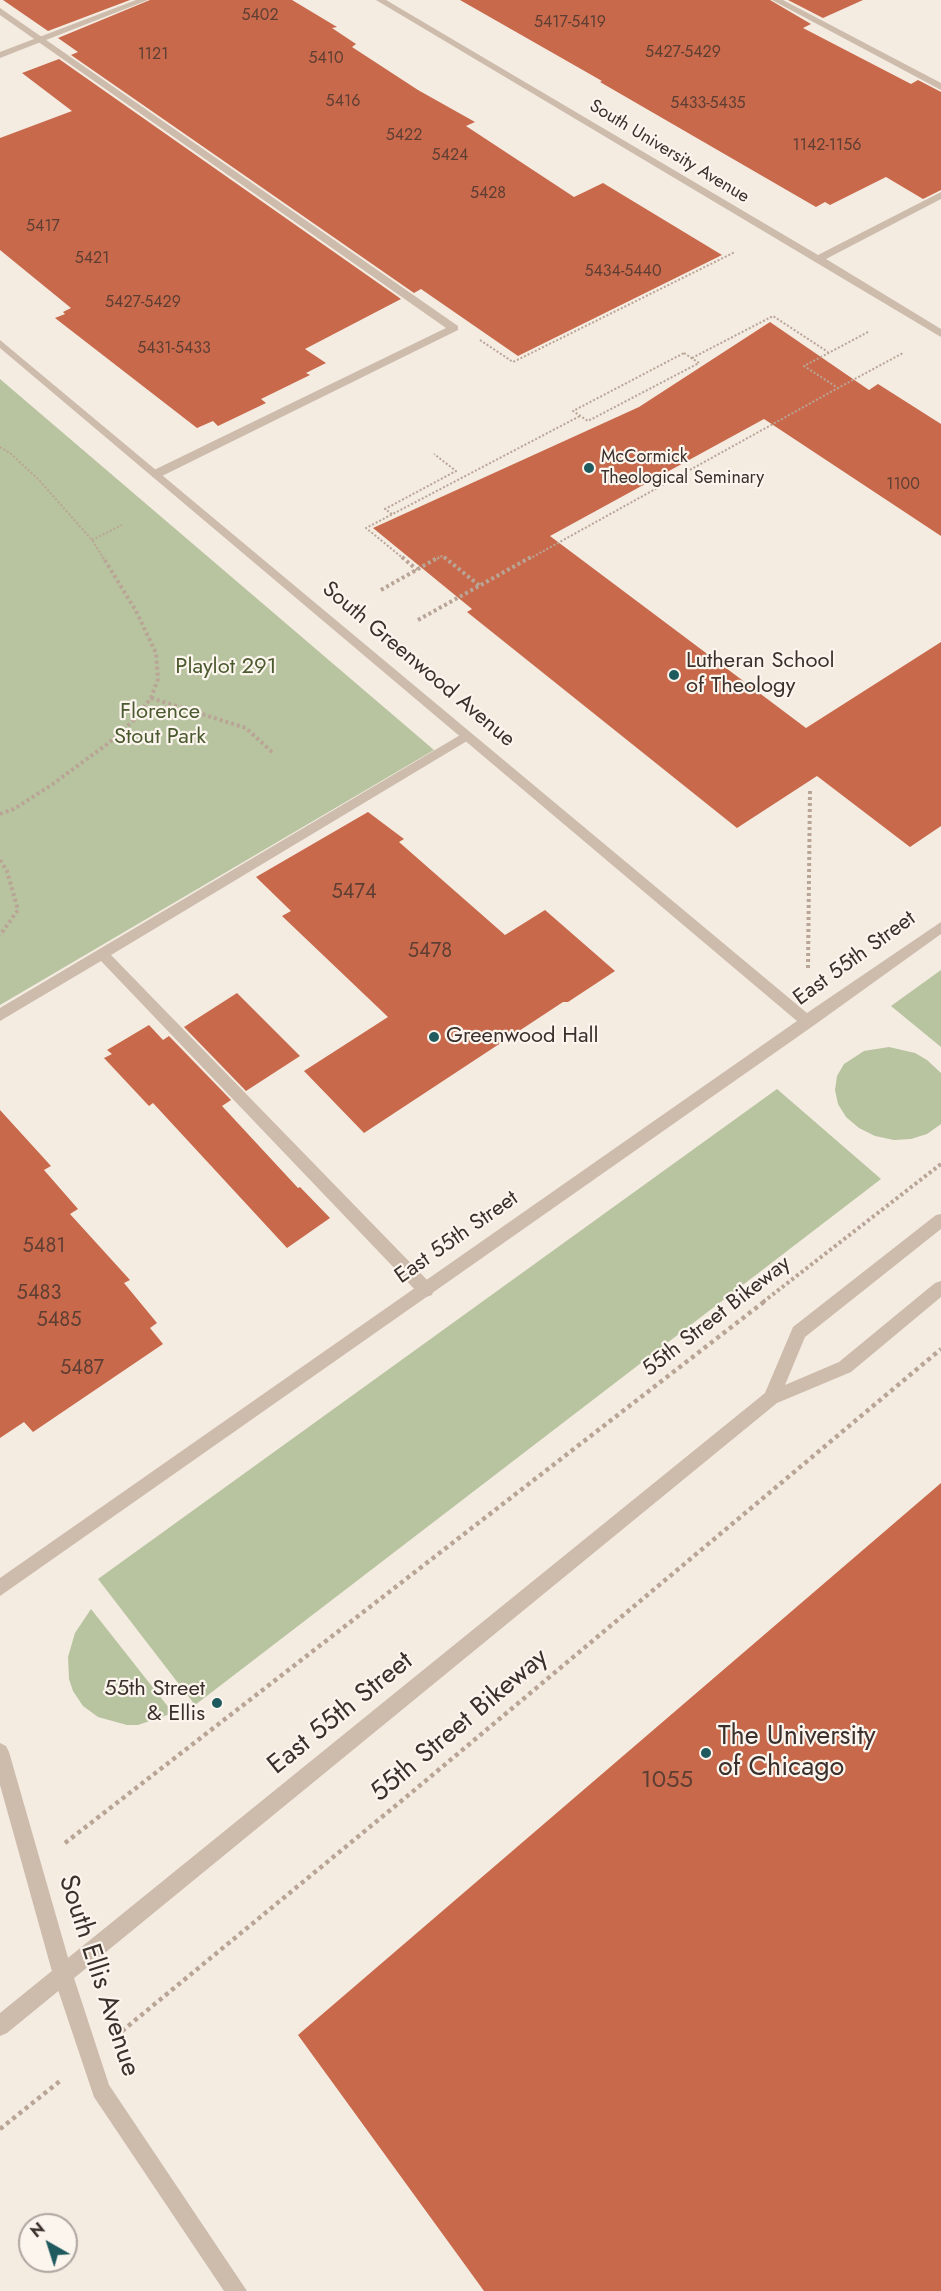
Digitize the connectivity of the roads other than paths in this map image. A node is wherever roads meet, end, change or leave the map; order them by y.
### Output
1 (144, 0) edge
2 (380, 0) edge
3 (776, 0) edge
4 (0, 11) edge
5 (41, 39) junction
6 (0, 55) edge
7 (941, 87) edge
8 (941, 195) edge
9 (818, 259) junction
10 (941, 334) edge
11 (0, 343) edge
12 (156, 474) junction
13 (467, 735) junction
14 (941, 927) edge
15 (103, 955) junction
16 (0, 1015) edge
17 (808, 1022) junction
18 (940, 1223) edge
19 (941, 1288) edge
20 (426, 1290) junction
21 (771, 1398) junction
22 (0, 1588) edge
23 (0, 1752) edge
24 (63, 1975) junction
25 (0, 2026) edge
26 (236, 2291) edge

1 - 5 street
2 - 9 street, South University Avenue
3 - 7 street
4 - 5 street
5 - 6 street
5 - 12 street
8 - 9 street
9 - 10 street, South University Avenue
11 - 12 street, South Greenwood Avenue
12 - 13 street, South Greenwood Avenue
13 - 15 street
13 - 17 street, South Greenwood Avenue
14 - 17 street, East 55th Street
15 - 16 street
15 - 20 street
17 - 20 street, East 55th Street
18 - 21 street, East 55th Street
19 - 21 street, East 55th Street
20 - 22 street, East 55th Street
21 - 24 street, East 55th Street
23 - 24 street, South Ellis Avenue
24 - 25 street, East 55th Street
24 - 26 street, South Ellis Avenue

